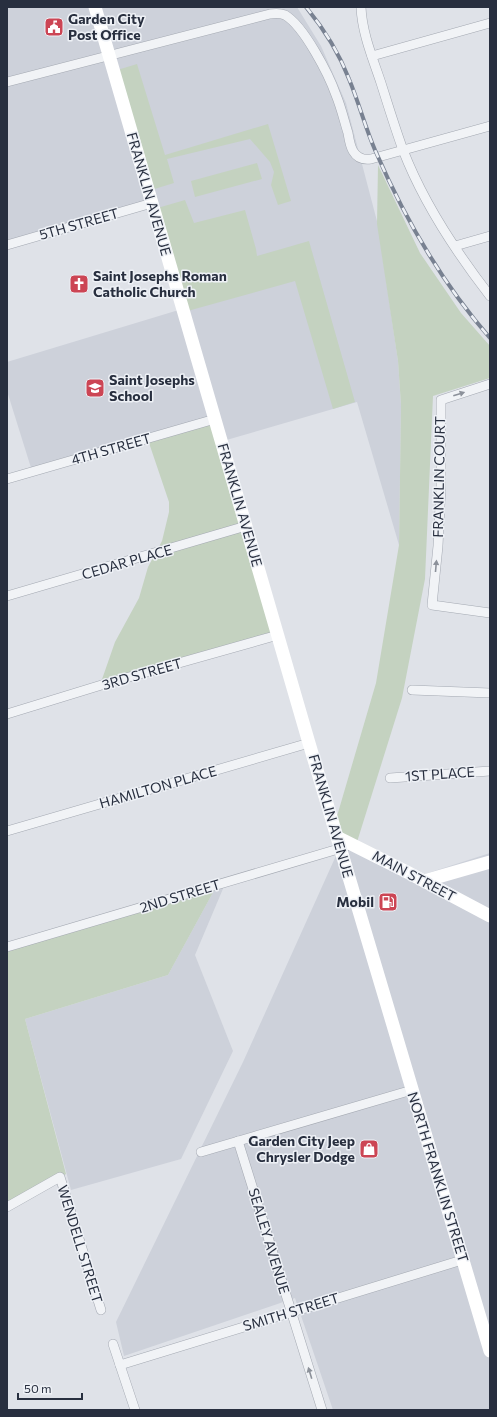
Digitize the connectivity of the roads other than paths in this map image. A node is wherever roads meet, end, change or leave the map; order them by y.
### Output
1 (95, 7) edge
2 (361, 7) edge
3 (490, 22) edge
4 (109, 56) junction
5 (372, 56) junction
6 (7, 82) edge
7 (490, 126) edge
8 (403, 150) junction
9 (152, 202) junction
10 (490, 236) edge
11 (7, 245) edge
12 (455, 246) junction
13 (490, 296) edge
14 (490, 384) edge
15 (215, 419) junction
16 (7, 479) edge
17 (246, 526) junction
18 (7, 596) edge
19 (490, 613) edge
20 (278, 635) junction
21 (412, 690) dead end
22 (490, 693) edge
23 (7, 714) edge
24 (309, 743) junction
25 (490, 771) edge
26 (390, 778) dead end
27 (7, 830) edge
28 (343, 843) junction
29 (490, 862) edge
30 (424, 881) junction
31 (490, 916) edge
32 (7, 947) edge
33 (386, 1003) joint
34 (412, 1090) junction
35 (238, 1142) junction
36 (201, 1152) dead end
37 (7, 1207) edge
38 (462, 1260) junction
39 (101, 1310) dead end
40 (291, 1312) junction
41 (113, 1344) dead end
42 (490, 1351) edge
43 (120, 1365) junction
44 (135, 1410) edge
45 (322, 1410) edge

1 - 4 main road, FRANKLIN AVENUE
2 - 5 street
3 - 5 street
4 - 6 street
4 - 8 street
4 - 9 main road, FRANKLIN AVENUE
5 - 8 street
7 - 8 street
8 - 12 street
9 - 11 street, 5TH STREET
9 - 15 main road, FRANKLIN AVENUE
10 - 12 street
12 - 13 street
19 -> 14 street, FRANKLIN COURT
15 - 16 street, 4TH STREET
15 - 17 main road, FRANKLIN AVENUE
17 - 18 street, CEDAR PLACE
17 - 20 main road, FRANKLIN AVENUE
20 - 23 street, 3RD STREET
20 - 24 main road, FRANKLIN AVENUE
21 - 22 street
24 - 27 street, HAMILTON PLACE
24 - 28 main road, FRANKLIN AVENUE
25 - 26 street, 1ST PLACE
28 - 30 main road, MAIN STREET
28 - 32 street, 2ND STREET
28 - 33 main road, FRANKLIN AVENUE
29 - 30 main road
30 - 31 main road, MAIN STREET
33 - 34 main road, NORTH FRANKLIN STREET
34 - 35 street
34 - 38 main road, NORTH FRANKLIN STREET
35 - 36 street
35 - 40 street, SEALEY AVENUE
37 - 39 street, WENDELL STREET
38 - 40 street, SMITH STREET
38 - 42 main road, NORTH FRANKLIN STREET
40 - 43 street, SMITH STREET
45 -> 40 street, SEALEY AVENUE
41 - 43 street
43 - 44 street

